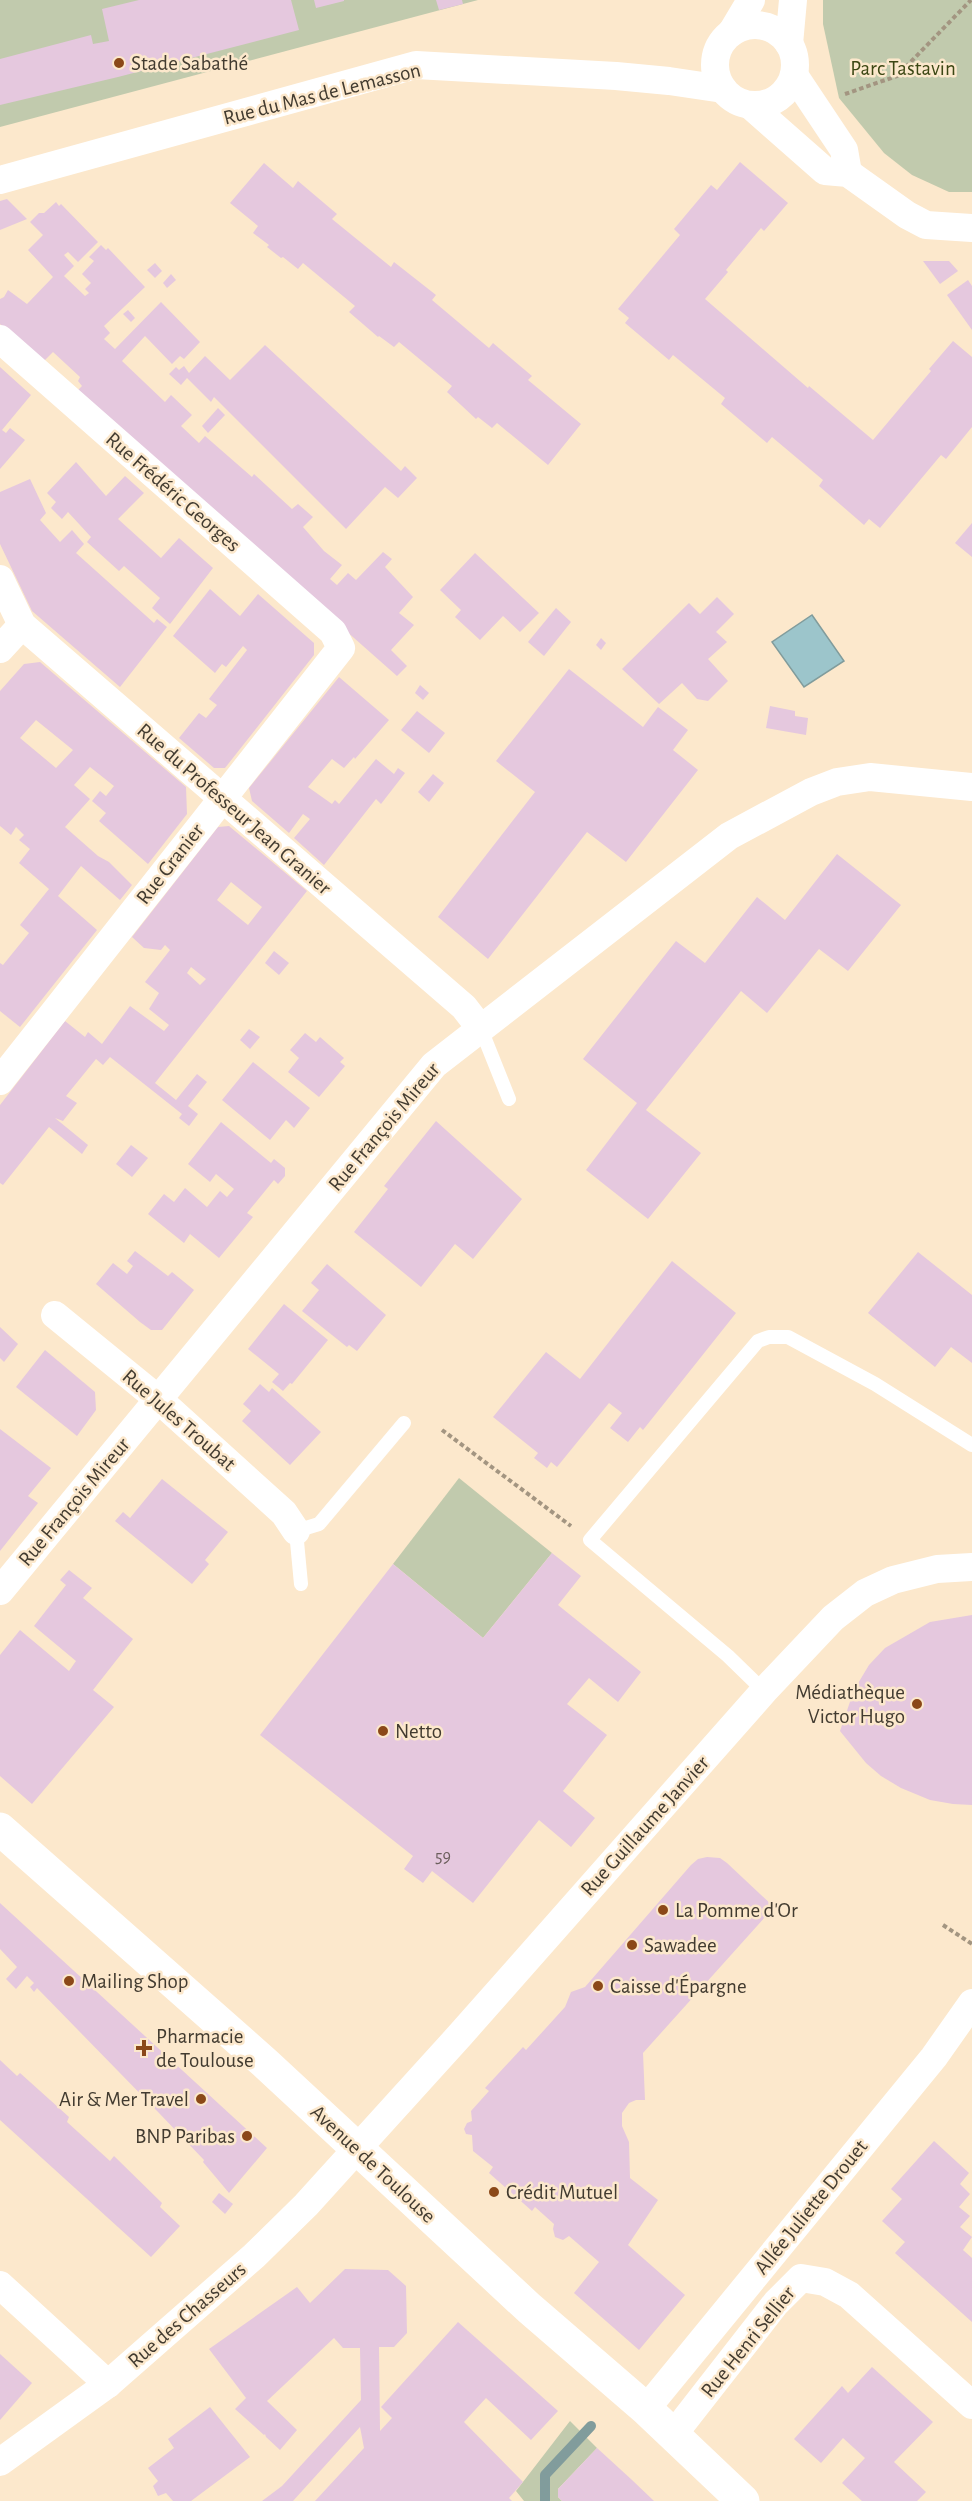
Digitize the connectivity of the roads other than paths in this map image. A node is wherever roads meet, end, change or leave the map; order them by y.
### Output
1 (751, 0) edge
2 (793, 0) edge
3 (732, 32) junction
4 (789, 44) junction
5 (794, 75) junction
6 (723, 89) junction
7 (750, 105) junction
8 (848, 173) junction
9 (0, 180) edge
10 (972, 228) edge
11 (0, 339) edge
12 (0, 579) edge
13 (22, 625) junction
14 (341, 648) joint
15 (0, 649) edge
16 (972, 787) edge
17 (221, 798) junction
18 (481, 1029) junction
19 (0, 1081) edge
20 (509, 1099) dead end
21 (55, 1315) dead end
22 (158, 1399) junction
23 (404, 1423) dead end
24 (972, 1445) edge
25 (296, 1531) junction
26 (972, 1568) edge
27 (302, 1584) dead end
28 (0, 1591) edge
29 (764, 1691) junction
30 (0, 1829) edge
31 (972, 2003) edge
32 (357, 2150) junction
33 (0, 2285) edge
34 (108, 2384) junction
35 (972, 2405) edge
36 (646, 2409) junction
37 (673, 2435) junction
38 (0, 2462) edge
39 (743, 2501) edge

1 - 3 street
2 - 4 street
3 - 4 street
3 - 6 street
4 - 5 street
5 - 7 street
5 - 8 street
6 - 7 street
6 - 9 street, Rue du Mas de Lemasson
7 - 8 street
8 - 10 street
11 - 14 street, Rue Frédéric Georges
12 - 13 street, Rue du Professeur Jean Granier
13 - 15 street
13 - 17 street, Rue du Professeur Jean Granier
14 - 17 street, Rue Granier
16 - 18 street, Rue François Mireur
17 - 18 street, Rue du Professeur Jean Granier
17 - 19 street, Rue Granier
18 - 20 lane
18 - 22 street, Rue François Mireur
21 - 22 street, Rue Jules Troubat
22 - 25 street, Rue Jules Troubat
22 - 28 street, Rue François Mireur
23 - 25 lane
24 - 29 lane
25 - 27 lane
26 - 29 street, Rue Guillaume Janvier
29 - 32 street, Rue Guillaume Janvier
30 - 32 main road, Avenue de Toulouse
31 - 36 street, Allée Juliette Drouet
32 - 34 street, Rue des Chasseurs
32 - 36 main road, Avenue de Toulouse
33 - 34 street
34 - 38 street, Rue des Chasseurs
35 - 37 street, Rue Henri Sellier
36 - 37 main road, Avenue de Toulouse
37 - 39 main road, Avenue de Toulouse

